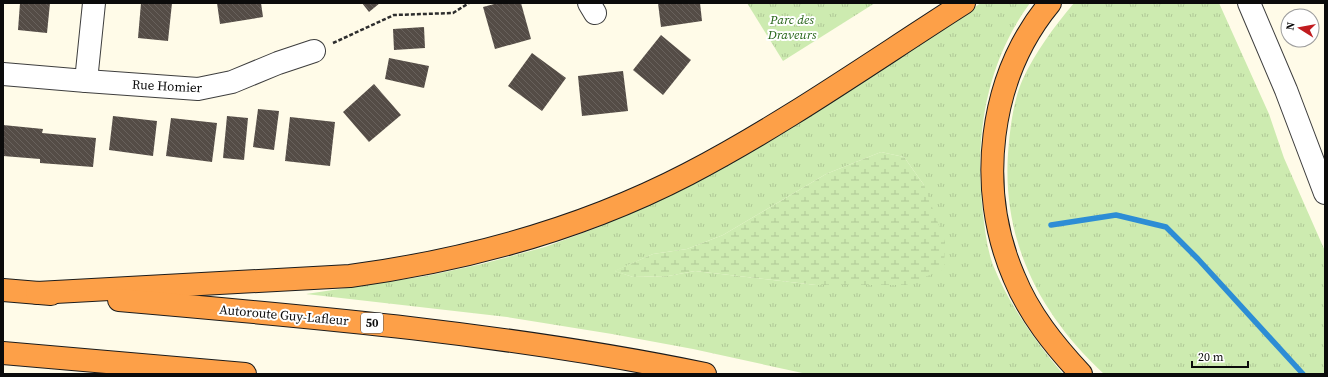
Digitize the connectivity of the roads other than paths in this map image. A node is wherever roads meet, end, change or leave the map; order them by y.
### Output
1 (94, 3) edge
2 (964, 3) edge
3 (1050, 3) edge
4 (1249, 3) edge
5 (314, 51) road end
6 (3, 74) edge
7 (86, 81) junction
8 (1286, 90) junction
9 (1325, 164) edge
10 (1325, 193) edge
11 (3, 290) edge
12 (37, 293) junction
13 (3, 353) edge
14 (29, 355) junction
15 (131, 374) edge
16 (245, 374) edge
17 (705, 374) edge
18 (1081, 374) edge

1 - 7 street
2 - 12 highway
3 - 18 highway
4 - 8 street
5 - 7 street, Rue Homier
6 - 7 street, Rue Homier
8 - 9 street
8 - 10 street
11 - 12 highway, Autoroute Guy-Lafleur / 50
12 - 17 highway, Autoroute Guy-Lafleur / 50
13 - 14 highway
14 - 15 highway
14 - 16 highway

